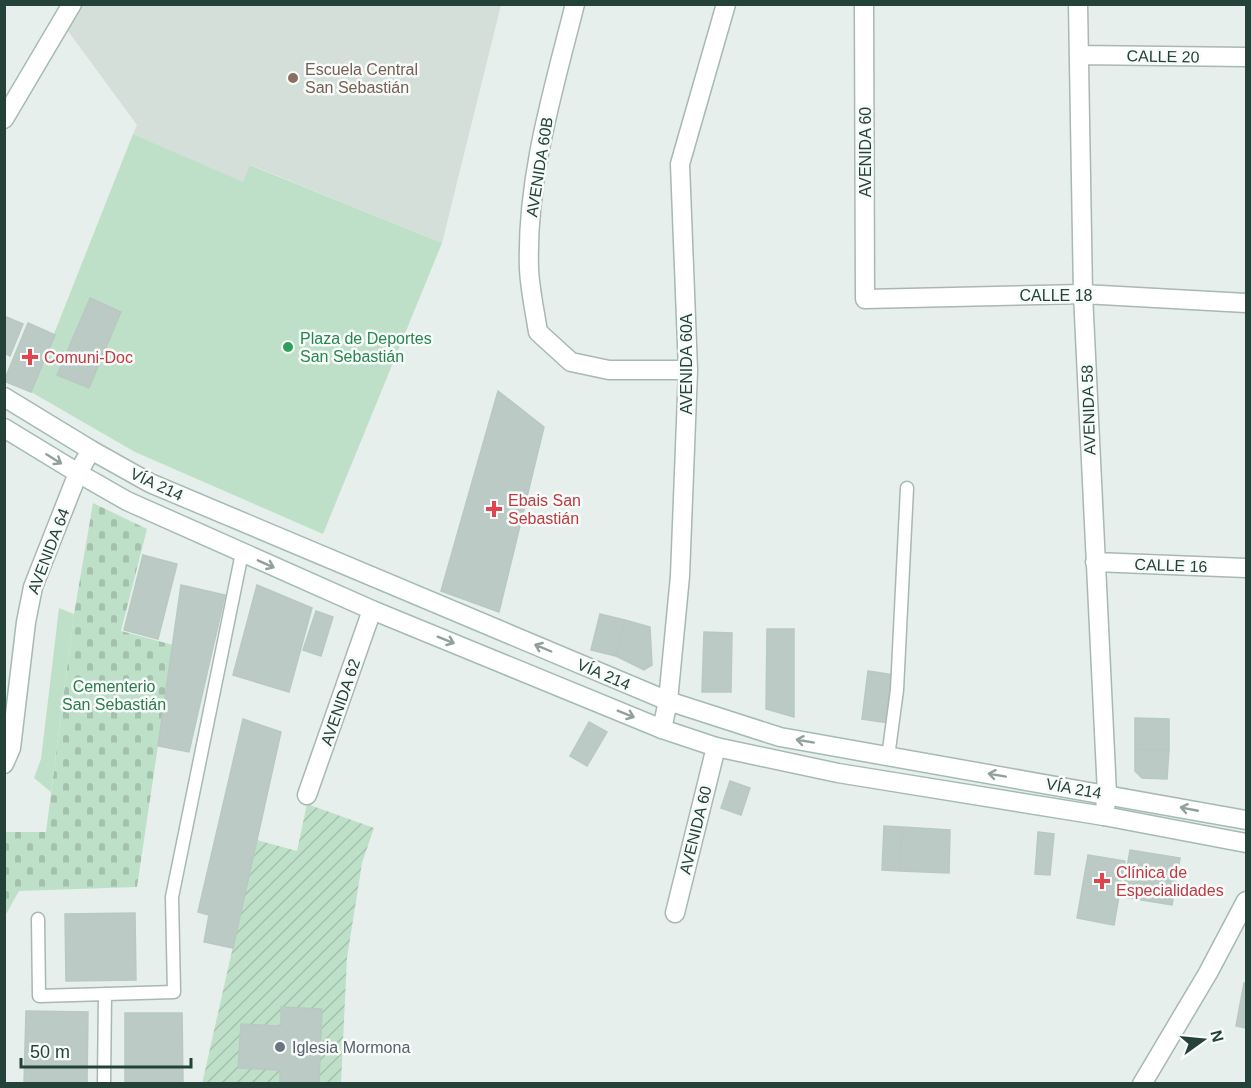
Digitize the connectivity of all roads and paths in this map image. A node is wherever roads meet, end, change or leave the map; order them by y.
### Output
1 (72, 4) edge
2 (575, 4) edge
3 (726, 4) edge
4 (864, 4) edge
5 (1078, 4) edge
6 (1079, 55) junction
7 (1246, 57) edge
8 (4, 119) edge
9 (1083, 294) junction
10 (865, 299) joint
11 (1246, 303) edge
12 (688, 370) junction
13 (4, 398) edge
14 (4, 428) edge
15 (91, 450) junction
16 (78, 473) junction
17 (907, 488) dead end
18 (242, 552) junction
19 (1095, 562) junction
20 (1246, 568) edge
21 (372, 610) junction
22 (668, 701) junction
23 (662, 729) junction
24 (716, 747) junction
25 (888, 757) junction
26 (4, 764) edge
27 (1107, 794) junction
28 (307, 795) dead end
29 (1104, 816) junction
30 (1246, 820) edge
31 (1246, 843) edge
32 (1246, 901) edge
33 (675, 913) dead end
34 (38, 920) dead end
35 (105, 994) junction
36 (104, 1083) edge
37 (1142, 1083) edge

1 - 8 street
2 - 12 street, AVENIDA 60B
3 - 12 street, AVENIDA 60A
4 - 10 street, AVENIDA 60
5 - 6 street, AVENIDA 58
6 - 7 street, CALLE 20
6 - 9 street, AVENIDA 58
9 - 10 street, CALLE 18
9 - 11 street, CALLE 18
9 - 19 street, AVENIDA 58
12 - 22 street, AVENIDA 60A
13 - 15 street, VÍA 214
14 -> 16 street, VÍA 214
15 - 16 street, AVENIDA 64
22 -> 15 street, VÍA 214
16 - 18 street, VÍA 214
16 - 26 street, AVENIDA 64
17 - 25 lane
18 -> 21 street, VÍA 214
18 - 35 lane
19 - 20 street, CALLE 16
19 - 27 street, AVENIDA 58
21 -> 23 street, VÍA 214
21 - 28 street, AVENIDA 62
22 - 23 street, AVENIDA 60A
25 -> 22 street, VÍA 214
23 - 24 street, VÍA 214
24 - 29 street, VÍA 214
24 - 33 street, AVENIDA 60
27 -> 25 street, VÍA 214
27 - 29 street, AVENIDA 58
30 -> 27 street, VÍA 214
29 - 31 street, VÍA 214
32 - 37 street
34 - 35 lane
35 - 36 lane

